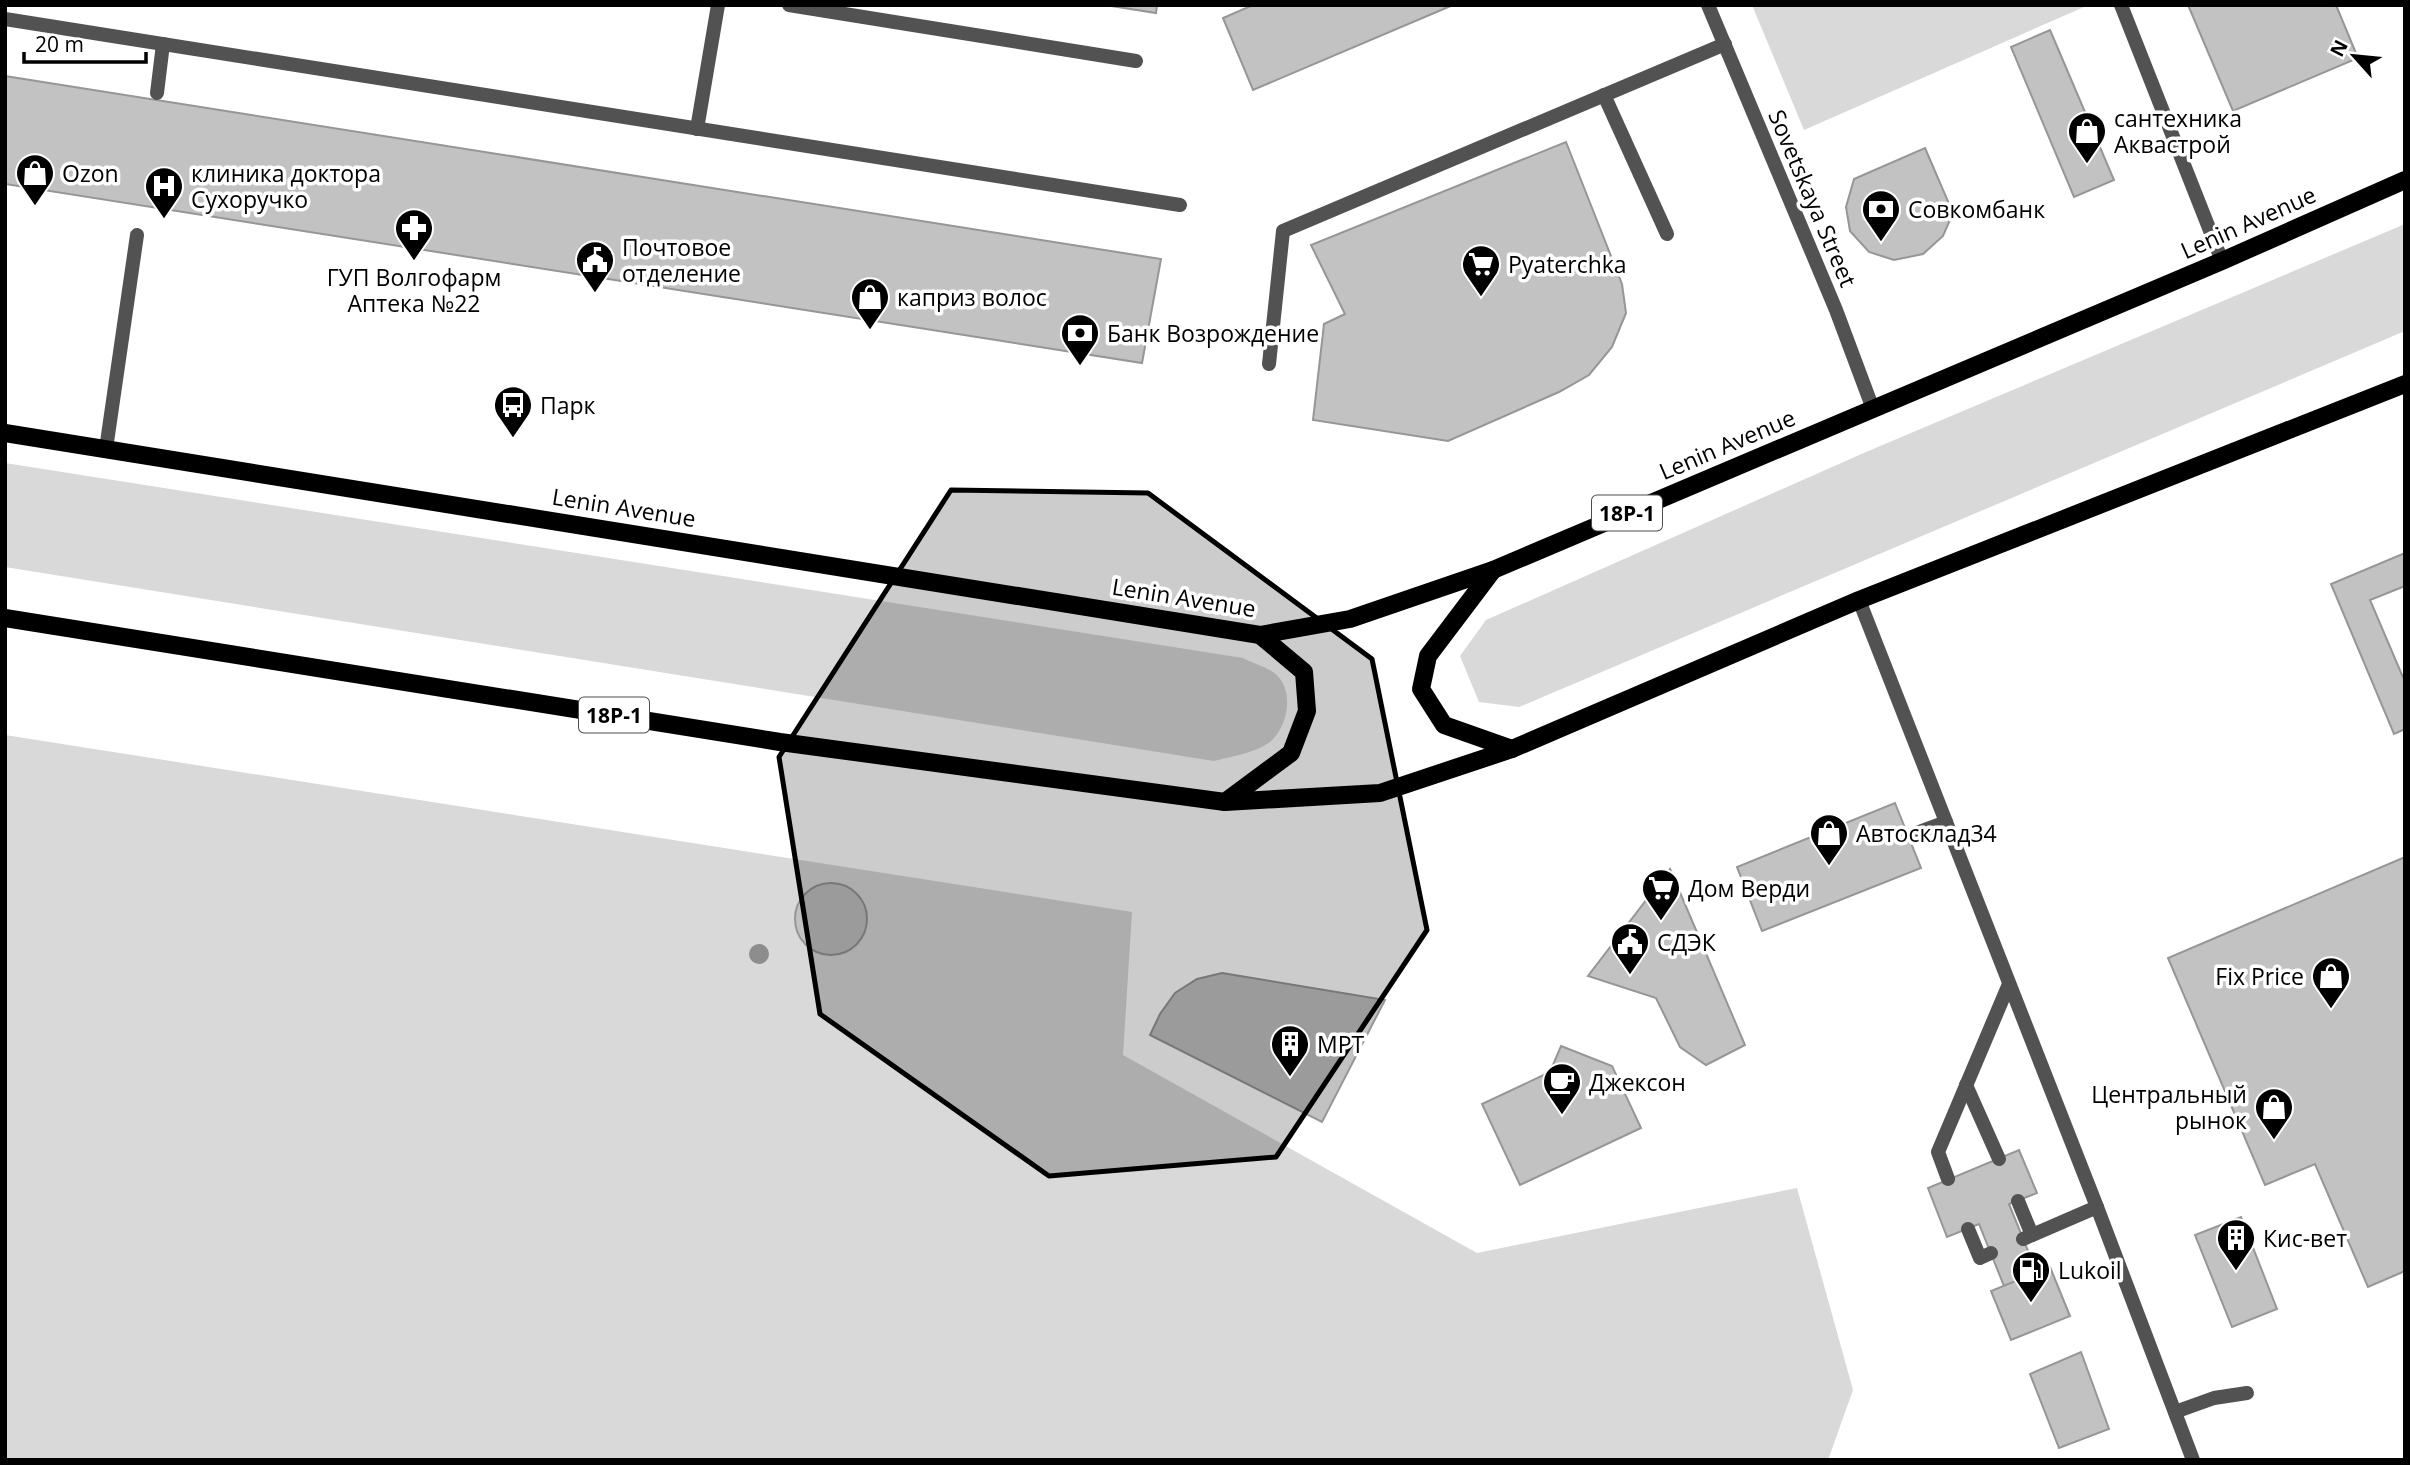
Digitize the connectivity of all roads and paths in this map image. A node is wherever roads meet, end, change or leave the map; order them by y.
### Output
1 (718, 5) edge
2 (789, 5) edge
3 (1708, 5) edge
4 (2121, 5) edge
5 (5, 19) edge
6 (163, 44) junction
7 (1724, 44) junction
8 (1136, 61) dead end
9 (157, 93) dead end
10 (1604, 95) junction
11 (697, 129) junction
12 (2405, 180) edge
13 (1180, 205) dead end
14 (1667, 234) dead end
15 (137, 235) dead end
16 (2222, 261) junction
17 (1269, 365) dead end
18 (2405, 384) edge
19 (1873, 409) junction
20 (5, 433) edge
21 (106, 449) junction
22 (1493, 570) junction
23 (1858, 600) junction
24 (5, 618) edge
25 (1260, 635) junction
26 (1512, 749) junction
27 (1225, 802) junction
28 (1946, 822) junction
29 (1908, 836) dead end
30 (2010, 984) junction
31 (1966, 1085) junction
32 (1999, 1159) dead end
33 (1948, 1179) dead end
34 (2018, 1201) dead end
35 (2097, 1207) junction
36 (1968, 1228) dead end
37 (1991, 1253) dead end
38 (2247, 1393) dead end
39 (2175, 1412) junction
40 (2193, 1460) edge

1 - 11 street
2 - 8 street
3 - 7 street, Sovetskaya Street
4 - 16 street
5 - 6 street
6 - 9 street
6 - 11 street
7 - 10 street
7 - 19 street, Sovetskaya Street
10 - 14 street
10 - 17 street
11 - 13 street
12 - 16 main road, Lenin Avenue / 18Р-1
15 - 21 street
16 - 19 main road, Lenin Avenue / 18Р-1
18 - 23 main road, 18Р-1
19 - 22 main road, Lenin Avenue / 18Р-1
20 - 21 main road, Lenin Avenue / 18Р-1
21 - 25 main road, Lenin Avenue / 18Р-1
22 - 25 main road, Lenin Avenue / 18Р-1
22 - 26 main road
23 - 26 main road, 18Р-1
23 - 28 street
24 - 27 main road, 18Р-1
25 - 27 main road
26 - 27 main road, 18Р-1
28 - 29 street
28 - 30 street
30 - 31 street
30 - 35 street
31 - 32 street
31 - 33 street
34 - 35 street
35 - 39 street
36 - 37 street
38 - 39 street
39 - 40 street

